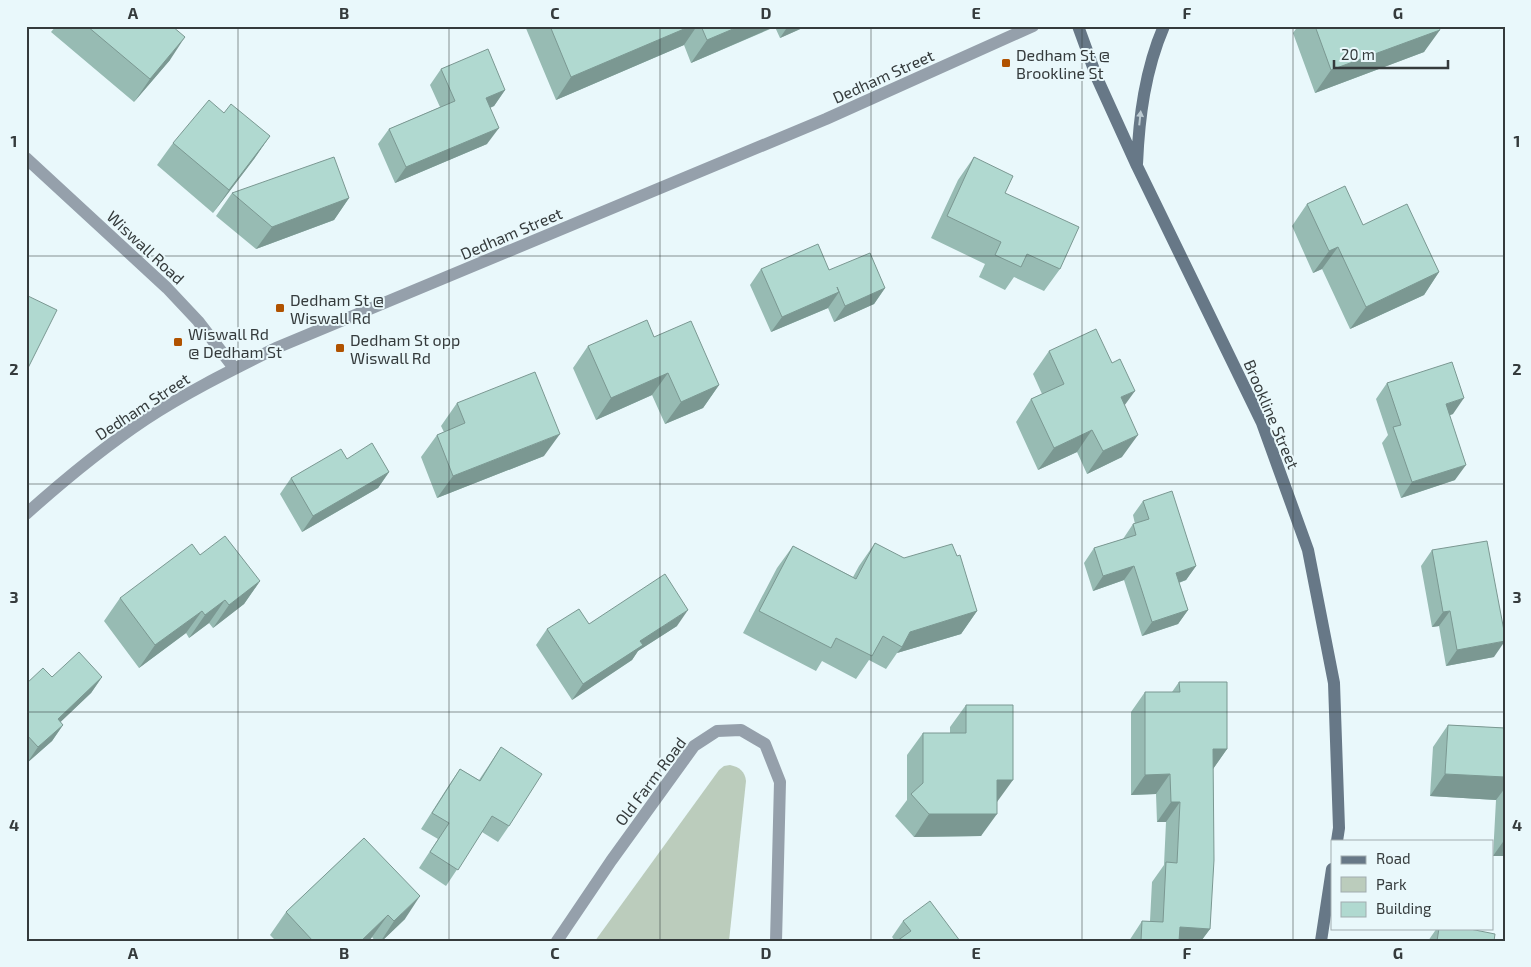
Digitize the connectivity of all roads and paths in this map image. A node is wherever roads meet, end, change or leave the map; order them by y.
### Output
1 (1033, 26) edge
2 (1078, 26) edge
3 (1164, 26) edge
4 (26, 158) edge
5 (1137, 166) junction
6 (234, 368) junction
7 (26, 514) edge
8 (1337, 840) edge
9 (1331, 876) edge
10 (557, 941) edge
11 (776, 941) edge
12 (1321, 941) edge

1 - 6 street, Dedham Street
2 - 5 main road, Brookline Street
5 -> 3 main road
4 - 6 street, Wiswall Road
5 - 8 main road, Brookline Street
6 - 7 street, Dedham Street
9 - 12 main road
10 - 11 street, Old Farm Road

